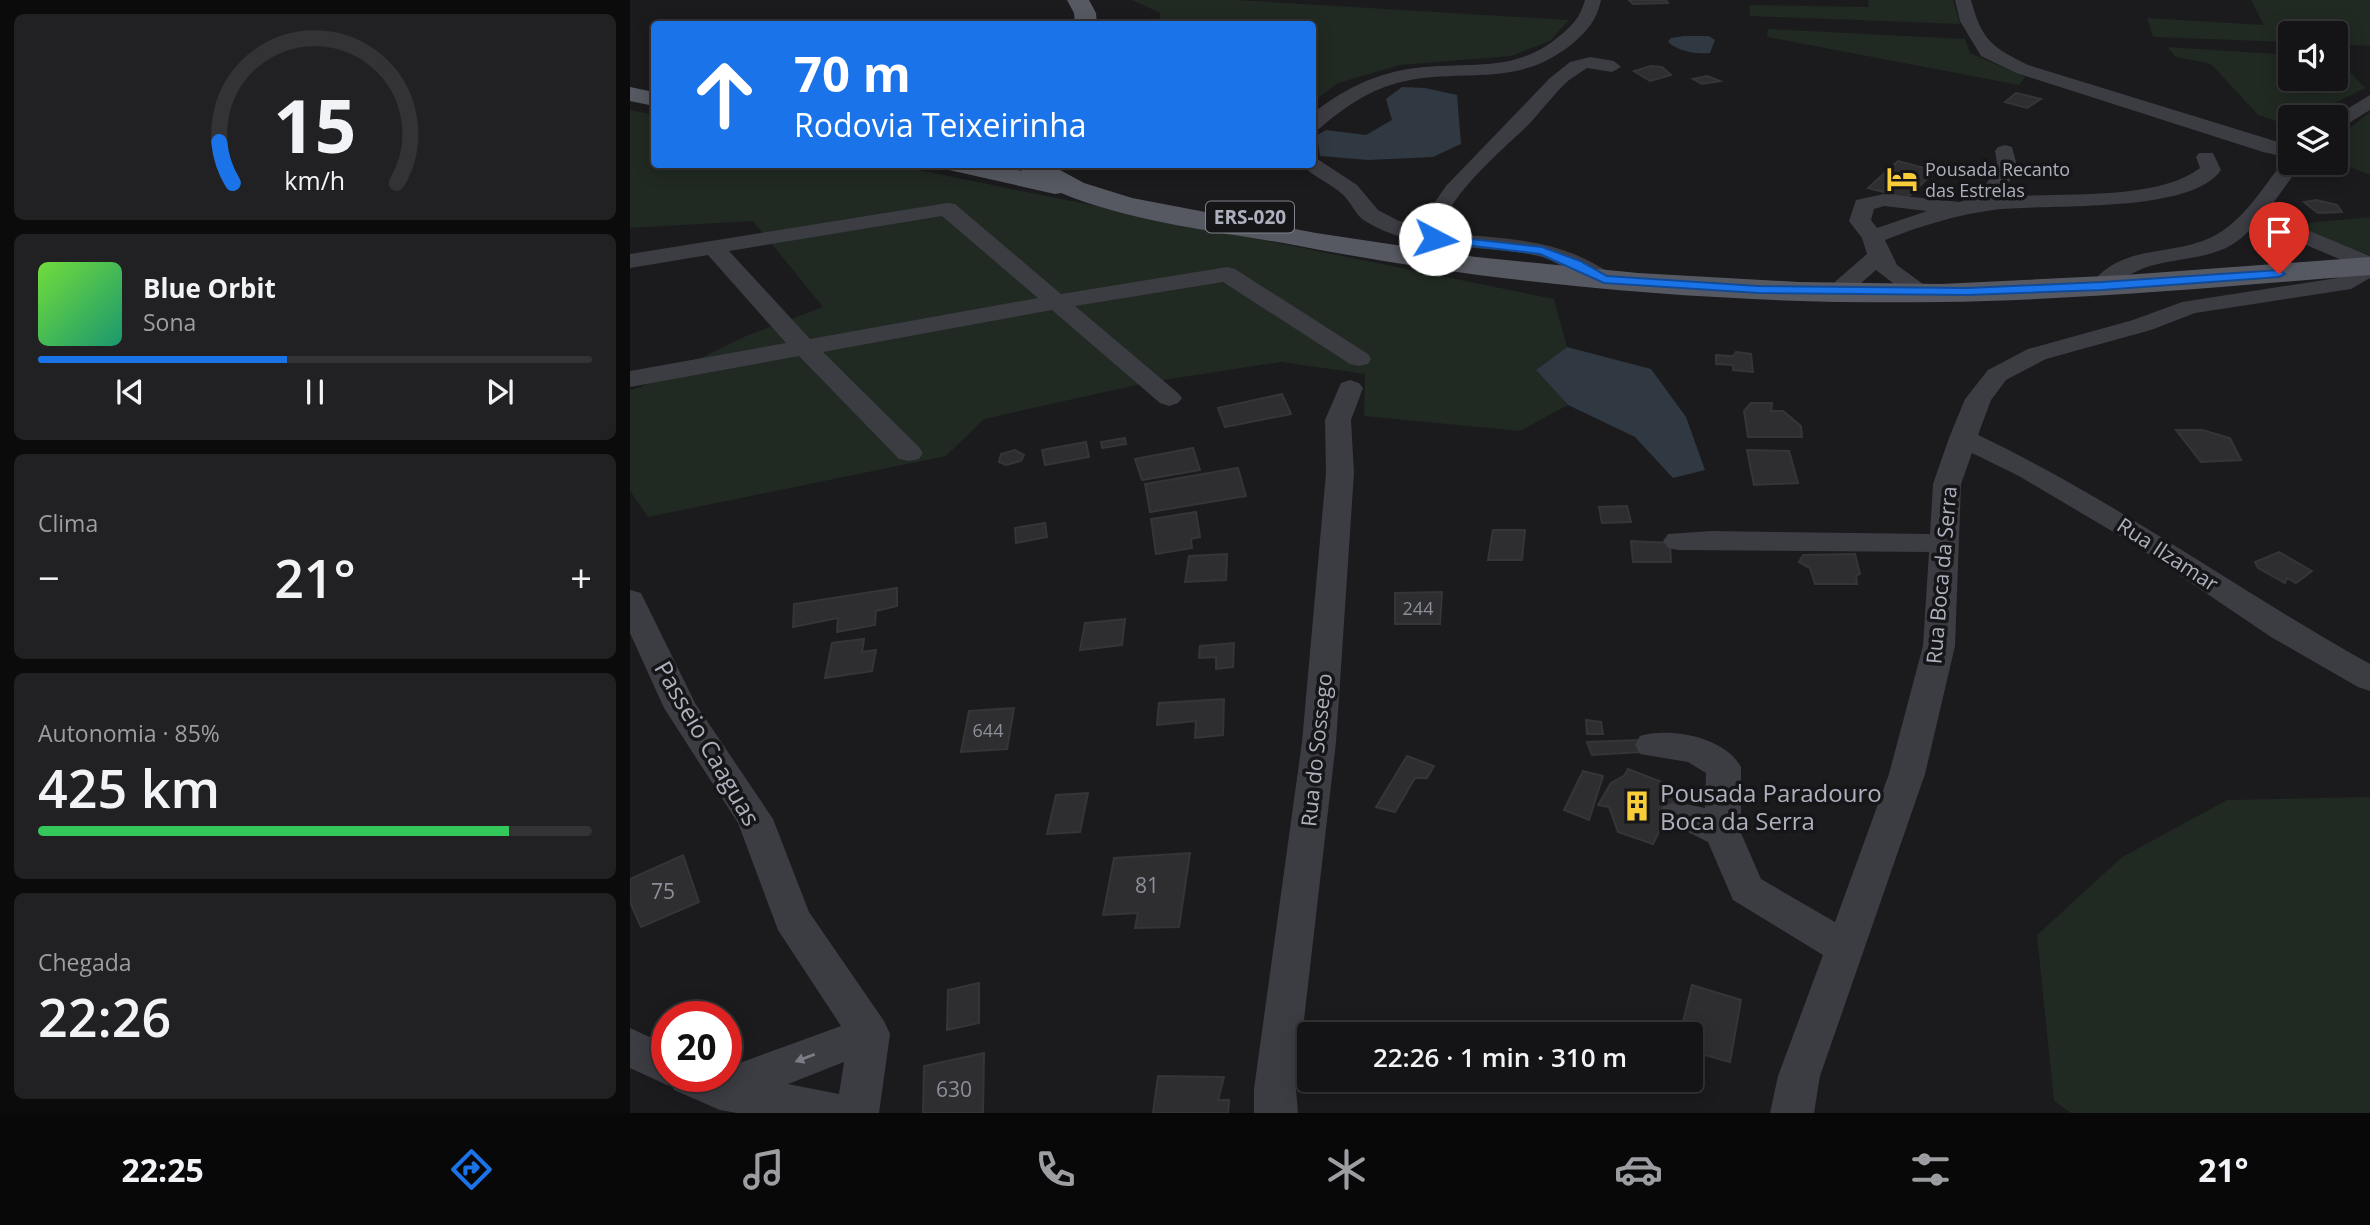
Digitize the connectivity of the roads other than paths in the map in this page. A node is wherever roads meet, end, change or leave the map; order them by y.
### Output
1 (1070, 0) edge
2 (1078, 0) edge
3 (1593, 0) edge
4 (1963, 0) edge
5 (1070, 21) edge
6 (1086, 21) edge
7 (1612, 67) dead end
8 (630, 94) edge
9 (651, 98) edge
10 (2370, 101) edge
11 (2348, 117) edge
12 (1316, 121) edge
13 (2278, 150) edge
14 (2005, 151) dead end
15 (2206, 157) dead end
16 (1316, 166) edge
17 (976, 168) edge
18 (1035, 168) edge
19 (1061, 168) edge
20 (2283, 175) edge
21 (1078, 190) junction
22 (1964, 209) junction
23 (2253, 215) junction
24 (713, 247) junction
25 (1875, 247) junction
26 (1443, 250) junction
27 (630, 261) edge
28 (2370, 266) edge
29 (2102, 286) junction
30 (2357, 287) edge
31 (1836, 292) junction
32 (1919, 292) junction
33 (1058, 302) junction
34 (803, 348) junction
35 (630, 379) edge
36 (1169, 398) dead end
37 (1962, 438) junction
38 (909, 453) dead end
39 (1678, 541) dead end
40 (1942, 543) junction
41 (630, 600) edge
42 (2370, 679) edge
43 (1652, 745) dead end
44 (1676, 816) dead end
45 (1723, 833) junction
46 (1846, 949) junction
47 (869, 1034) junction
48 (630, 1047) edge
49 (651, 1058) edge
50 (742, 1072) edge
51 (742, 1091) edge
52 (836, 1113) edge
53 (857, 1113) edge
54 (1276, 1113) edge
55 (1792, 1113) edge

1 - 5 main road
2 - 6 main road
3 - 12 street
4 - 13 street
7 - 26 street
8 - 9 main road
10 - 11 street
14 - 22 street
15 - 22 street
16 - 26 street
17 - 21 main road
18 - 21 main road, ERS-020
19 - 26 main road, ERS-020
20 - 23 street
21 - 26 main road, ERS-020
22 - 25 street
22 - 25 street
23 - 28 street
23 - 29 street
24 - 27 street
24 - 33 street
24 - 34 street
25 - 31 street
25 - 32 street
26 - 31 main road, ERS-020
28 - 29 main road, ERS-020
28 - 30 street, Rua Boca da Serra
29 - 32 main road, ERS-020
30 - 37 street, Rua Boca da Serra
31 - 32 main road, ERS-020
33 - 34 street
33 - 36 street
33 - 54 street, Rua do Sossego
34 - 35 street
34 - 38 street
37 - 40 street, Rua Boca da Serra
37 - 42 street, Rua Ilzamar
39 - 40 street
40 - 46 street, Rua Boca da Serra
41 - 47 street, Passeio Caaguas
43 - 45 street
44 - 45 street
45 - 46 street
46 - 55 street, Rua Boca da Serra
47 -> 50 street
47 - 53 street
48 - 49 street
51 - 52 street

